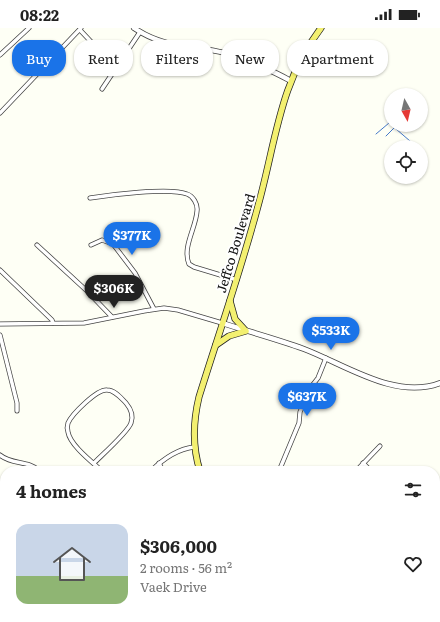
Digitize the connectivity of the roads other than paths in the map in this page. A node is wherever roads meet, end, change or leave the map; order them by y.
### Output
1 (29, 28) edge
2 (134, 28) edge
3 (321, 28) edge
4 (80, 29) edge
5 (140, 32) junction
6 (90, 40) edge
7 (0, 55) edge
8 (291, 81) junction
9 (102, 89) dead end
10 (0, 113) edge
11 (90, 198) dead end
12 (37, 245) dead end
13 (91, 246) dead end
14 (0, 270) edge
15 (237, 280) junction
16 (230, 300) junction
17 (154, 309) junction
18 (112, 318) junction
19 (53, 323) junction
20 (222, 323) junction
21 (0, 324) edge
22 (246, 330) junction
23 (0, 335) edge
24 (216, 345) junction
25 (326, 358) junction
26 (440, 383) edge
27 (17, 411) dead end
28 (380, 446) dead end
29 (194, 447) junction
30 (0, 455) edge
31 (94, 463) junction
32 (363, 463) junction
33 (159, 464) edge
34 (33, 466) edge
35 (97, 466) edge
36 (199, 466) edge
37 (281, 466) edge
38 (360, 466) edge
39 (366, 466) edge

1 - 7 street
2 - 5 street
3 - 8 main road, Jeffco Boulevard
4 - 6 street
4 - 10 street
5 - 8 street
5 - 9 street
8 - 15 main road, Jeffco Boulevard
11 - 15 street
12 - 18 street
13 - 17 street
14 - 19 street
15 - 16 main road, Jeffco Boulevard
16 - 20 main road, Jeffco Boulevard
16 - 22 main road
17 - 18 street
17 - 20 street
18 - 19 street
19 - 21 street
20 - 22 street
20 - 24 main road, Jeffco Boulevard
22 - 24 main road
22 - 25 street
23 - 27 street
24 - 29 main road, Jeffco Boulevard
25 - 26 street
25 - 37 street
28 - 32 street
29 - 33 street
29 - 36 main road, Jeffco Boulevard
30 - 34 street
31 - 31 street
31 - 35 street
32 - 38 street
32 - 39 street

